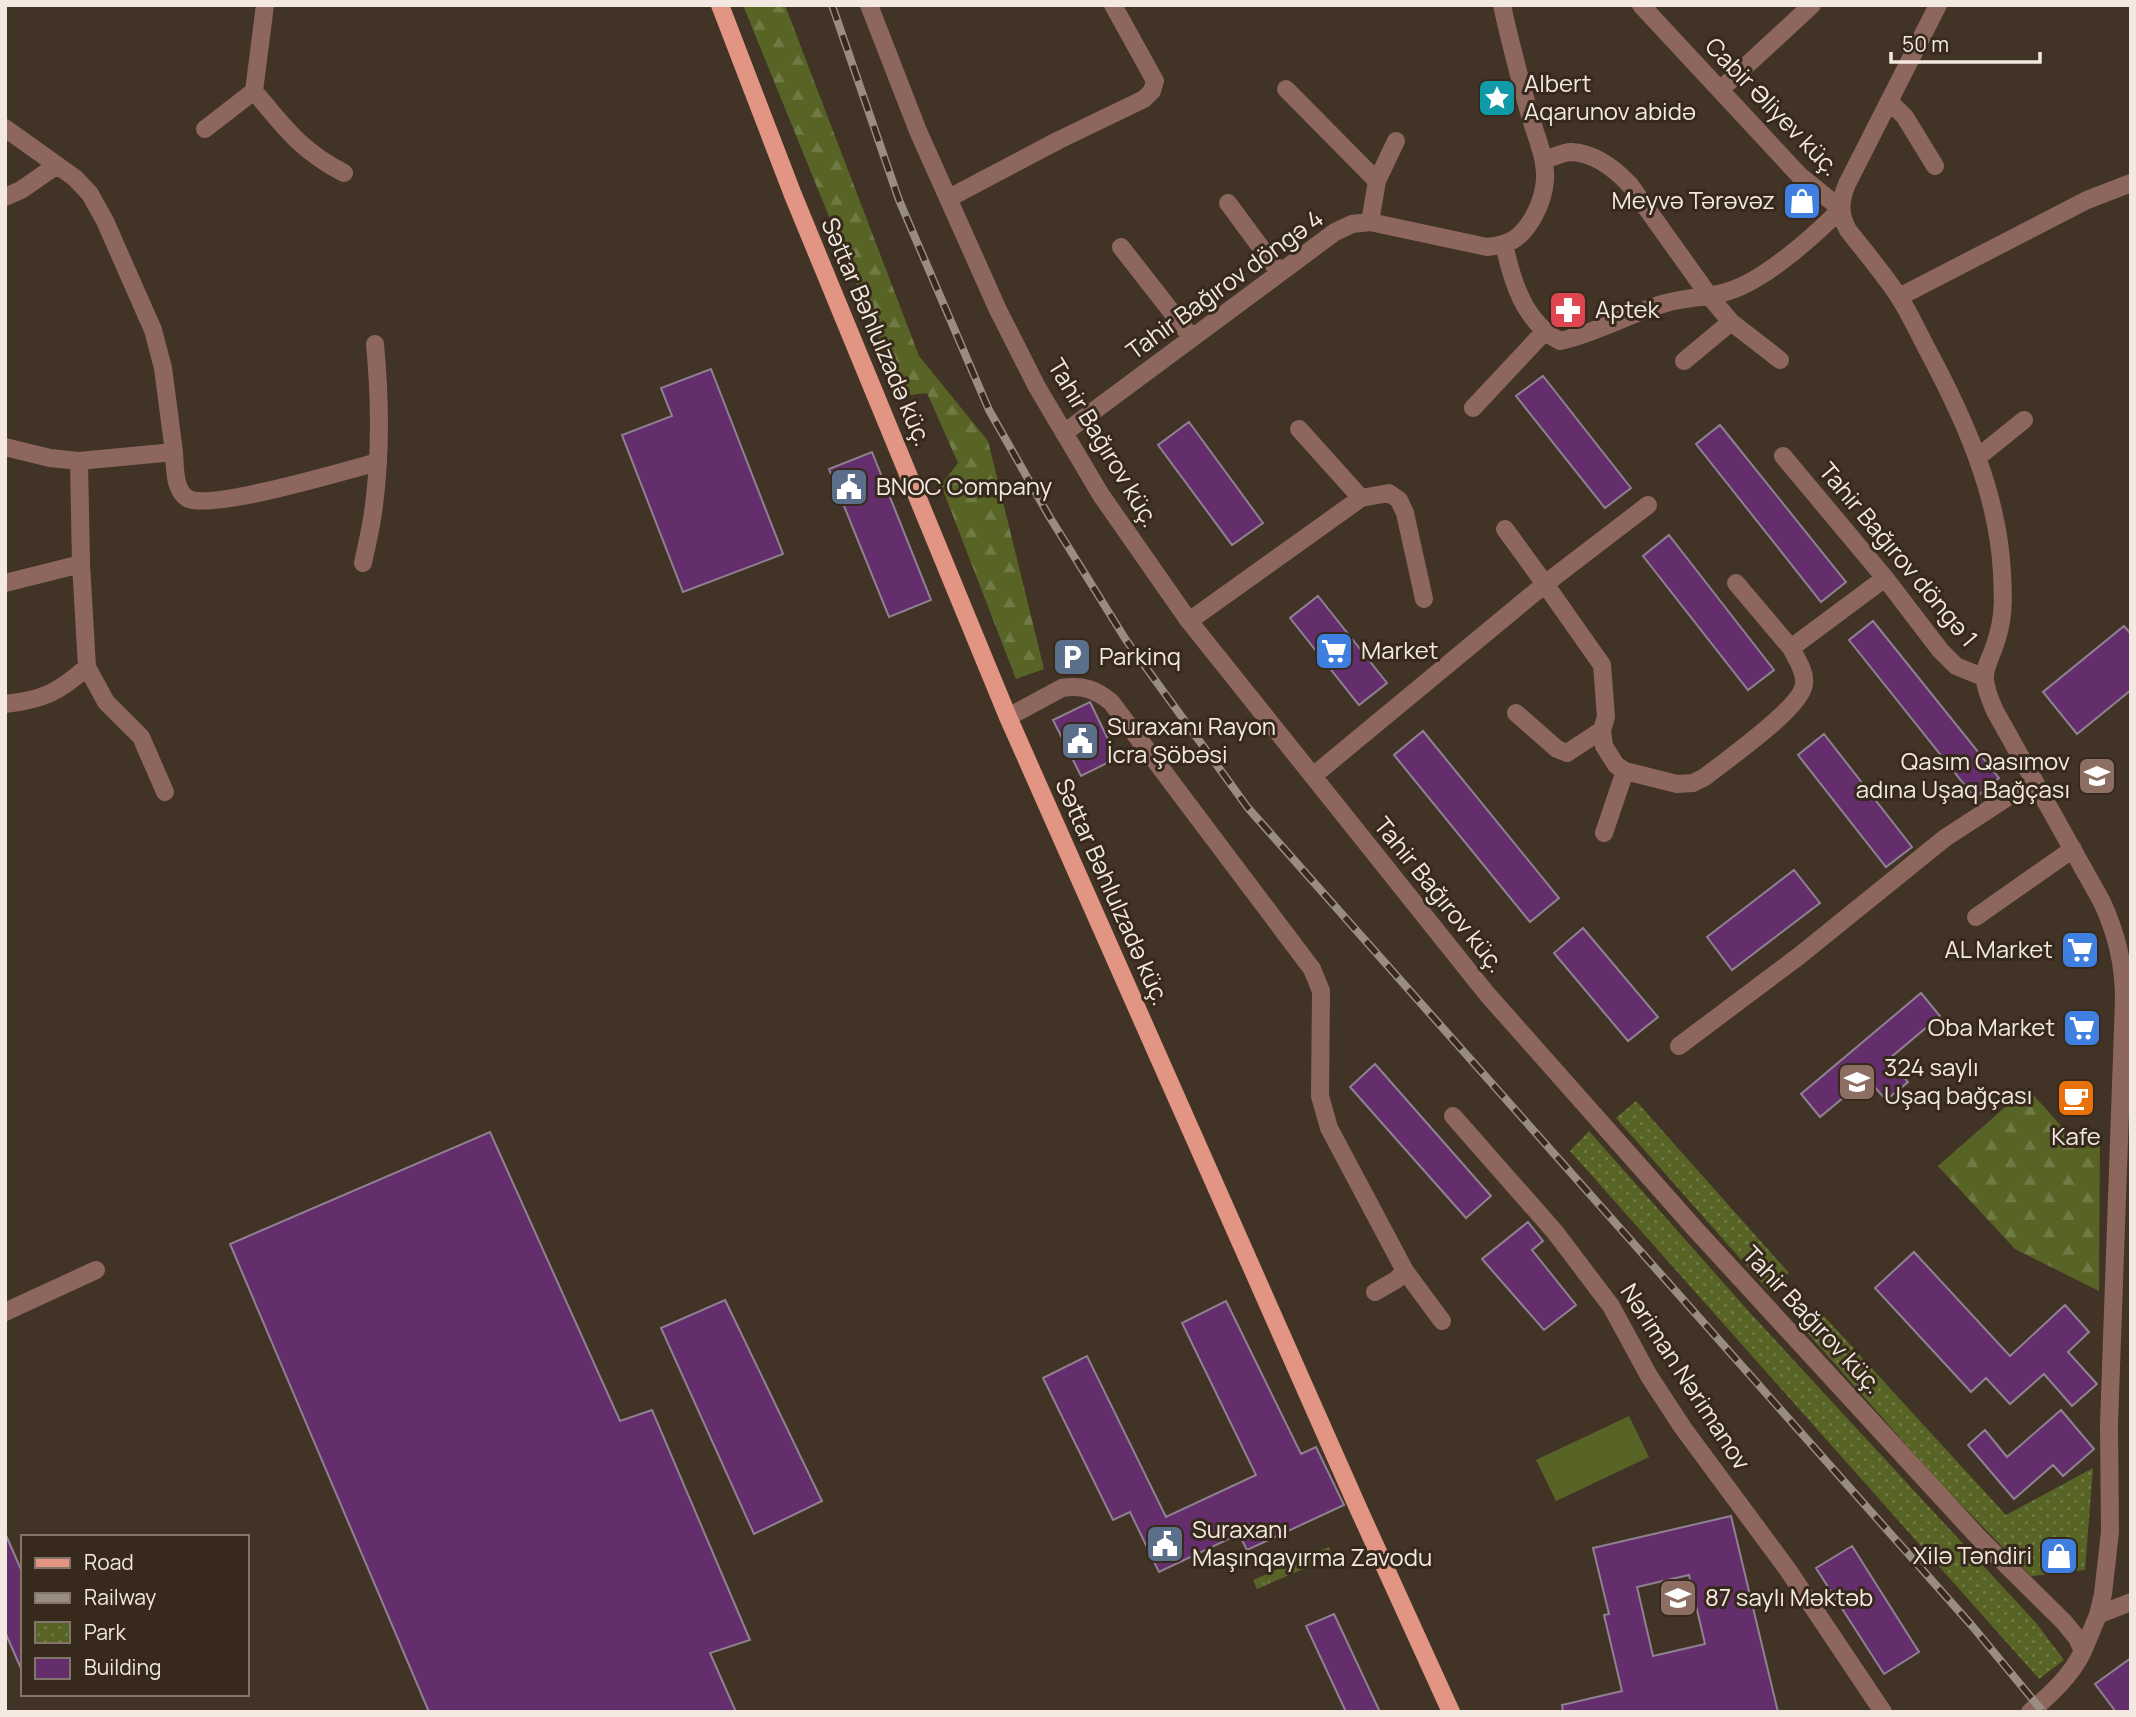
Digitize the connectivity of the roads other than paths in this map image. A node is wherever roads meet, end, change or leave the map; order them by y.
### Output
1 (265, 5) edge
2 (720, 5) edge
3 (869, 5) edge
4 (1113, 5) edge
5 (1502, 5) edge
6 (1641, 5) edge
7 (1812, 5) edge
8 (1938, 5) edge
9 (1286, 89) dead end
10 (1720, 90) junction
11 (254, 92) junction
12 (1889, 102) junction
13 (5, 128) edge
14 (205, 129) dead end
15 (1396, 141) dead end
16 (1544, 160) junction
17 (57, 165) junction
18 (1935, 166) dead end
19 (344, 173) dead end
20 (1377, 181) junction
21 (2131, 183) edge
22 (5, 197) edge
23 (948, 198) junction
24 (1228, 203) dead end
25 (1841, 209) junction
26 (1370, 222) junction
27 (1504, 244) junction
28 (1121, 247) dead end
29 (1279, 272) junction
30 (1710, 296) junction
31 (1899, 297) junction
32 (1731, 322) junction
33 (1545, 331) junction
34 (1192, 338) junction
35 (375, 344) dead end
36 (1780, 360) dead end
37 (1684, 361) dead end
38 (1473, 408) dead end
39 (2024, 420) dead end
40 (1299, 429) dead end
41 (1064, 433) junction
42 (5, 447) edge
43 (174, 452) junction
44 (1783, 456) dead end
45 (1978, 457) junction
46 (79, 461) junction
47 (378, 462) junction
48 (1361, 498) junction
49 (1648, 505) dead end
50 (1505, 529) dead end
51 (362, 563) dead end
52 (81, 564) junction
53 (1885, 578) junction
54 (5, 583) edge
55 (1736, 583) dead end
56 (1545, 584) junction
57 (1424, 599) dead end
58 (1189, 621) junction
59 (1791, 648) junction
60 (87, 667) junction
61 (1983, 677) junction
62 (5, 704) edge
63 (1516, 713) dead end
64 (1008, 717) junction
65 (1602, 730) junction
66 (1625, 771) junction
67 (1313, 776) junction
68 (2034, 780) junction
69 (164, 792) dead end
70 (1604, 833) dead end
71 (2073, 849) junction
72 (1976, 917) dead end
73 (2126, 950) edge
74 (1679, 1046) dead end
75 (1453, 1116) dead end
76 (96, 1270) dead end
77 (1405, 1270) junction
78 (1375, 1292) dead end
79 (5, 1312) edge
80 (1442, 1321) dead end
81 (2131, 1602) edge
82 (2098, 1615) junction
83 (2083, 1651) junction
84 (2034, 1709) edge
85 (1451, 1712) edge
86 (1883, 1712) edge

1 - 11 street
2 - 64 main road, Səttar Bəhlulzadə küç.
3 - 23 street, Tahir Bağırov küç.
4 - 23 street
5 - 16 street
6 - 10 street, Cabir Əliyev küç.
7 - 10 street
8 - 12 street
9 - 20 street
10 - 25 street, Cabir Əliyev küç.
11 - 14 street
11 - 19 street
12 - 18 street
12 - 25 street
13 - 17 street
15 - 20 street
16 - 27 street
16 - 30 street
17 - 22 street
17 - 43 street
20 - 26 street
21 - 31 street
23 - 41 street, Tahir Bağırov küç.
24 - 29 street
25 - 30 street
25 - 31 street
26 - 27 street, Tahir Bağırov döngə 4
26 - 29 street, Tahir Bağırov döngə 4
27 - 33 street
28 - 34 street
29 - 34 street, Tahir Bağırov döngə 4
30 - 32 street
30 - 33 street
31 - 45 street
32 - 36 street
32 - 37 street
33 - 38 street
34 - 41 street, Tahir Bağırov döngə 4
35 - 47 street
39 - 45 street
40 - 48 street
41 - 58 street, Tahir Bağırov küç.
42 - 46 street
43 - 46 street
43 - 47 street
44 - 53 street, Tahir Bağırov döngə 1
45 - 61 street
46 - 52 street
47 - 51 street
48 - 57 street
48 - 58 street
49 - 56 street
50 - 56 street
52 - 54 street
52 - 60 street
53 - 59 street
53 - 61 street, Tahir Bağırov döngə 1
55 - 59 street
56 - 65 street
56 - 67 street
58 - 67 street, Tahir Bağırov küç.
59 - 66 street
60 - 62 street
60 - 69 street
61 - 68 street
63 - 65 street
64 - 77 street
64 - 85 main road, Səttar Bəhlulzadə küç.
65 - 66 street
66 - 70 street
67 - 83 street, Tahir Bağırov küç.
68 - 71 street
68 - 74 street
71 - 72 street
71 - 73 street
73 - 82 street
75 - 86 street, Nəriman Nərimanov
76 - 79 street
77 - 78 street
77 - 80 street
81 - 82 street
82 - 83 street
83 - 84 street

